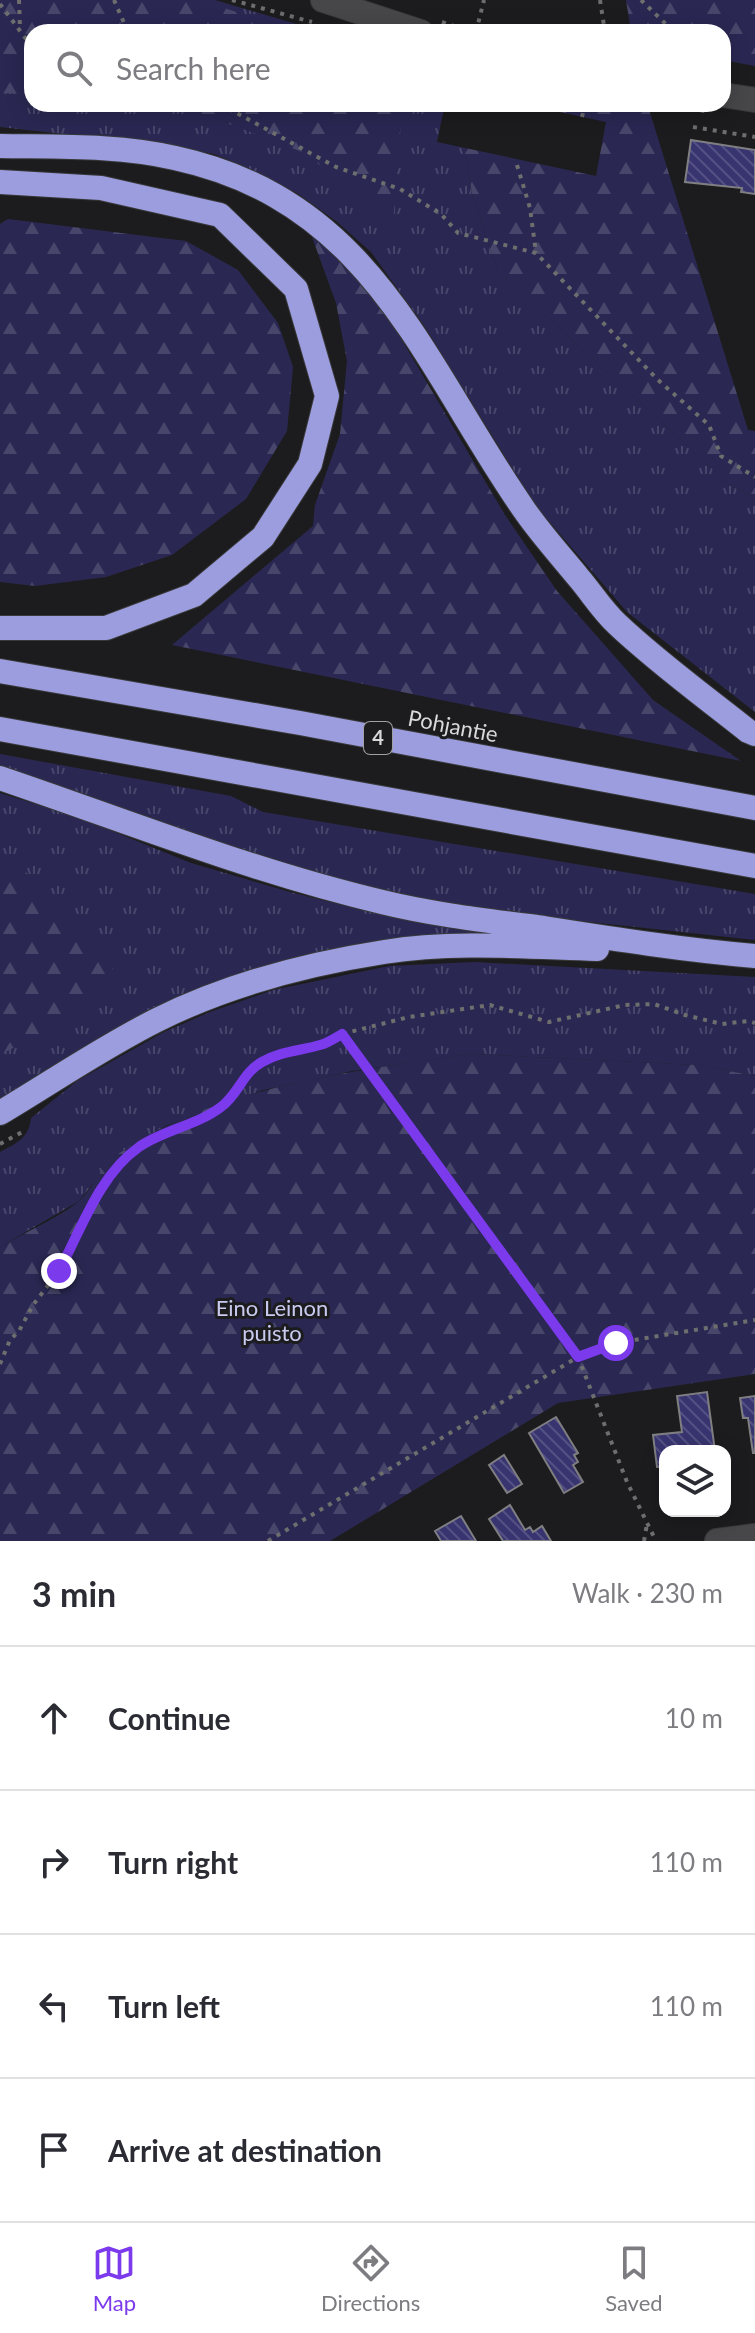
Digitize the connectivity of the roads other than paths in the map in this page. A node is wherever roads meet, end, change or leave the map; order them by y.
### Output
1 (321, 12) edge
2 (381, 24) edge
3 (731, 96) edge
4 (755, 100) edge
5 (0, 146) edge
6 (0, 182) edge
7 (0, 628) edge
8 (0, 671) edge
9 (0, 729) edge
10 (755, 734) edge
11 (0, 778) edge
12 (755, 808) edge
13 (755, 866) edge
14 (707, 952) junction
15 (755, 956) edge
16 (0, 1113) edge
17 (755, 1536) edge
18 (717, 1541) edge

1 - 2 street
3 - 4 street
5 - 10 highway
6 - 7 highway
8 - 12 highway, Pohjantie / 4
9 - 13 highway
11 - 14 highway
14 - 15 highway
14 - 16 highway
17 - 18 street

